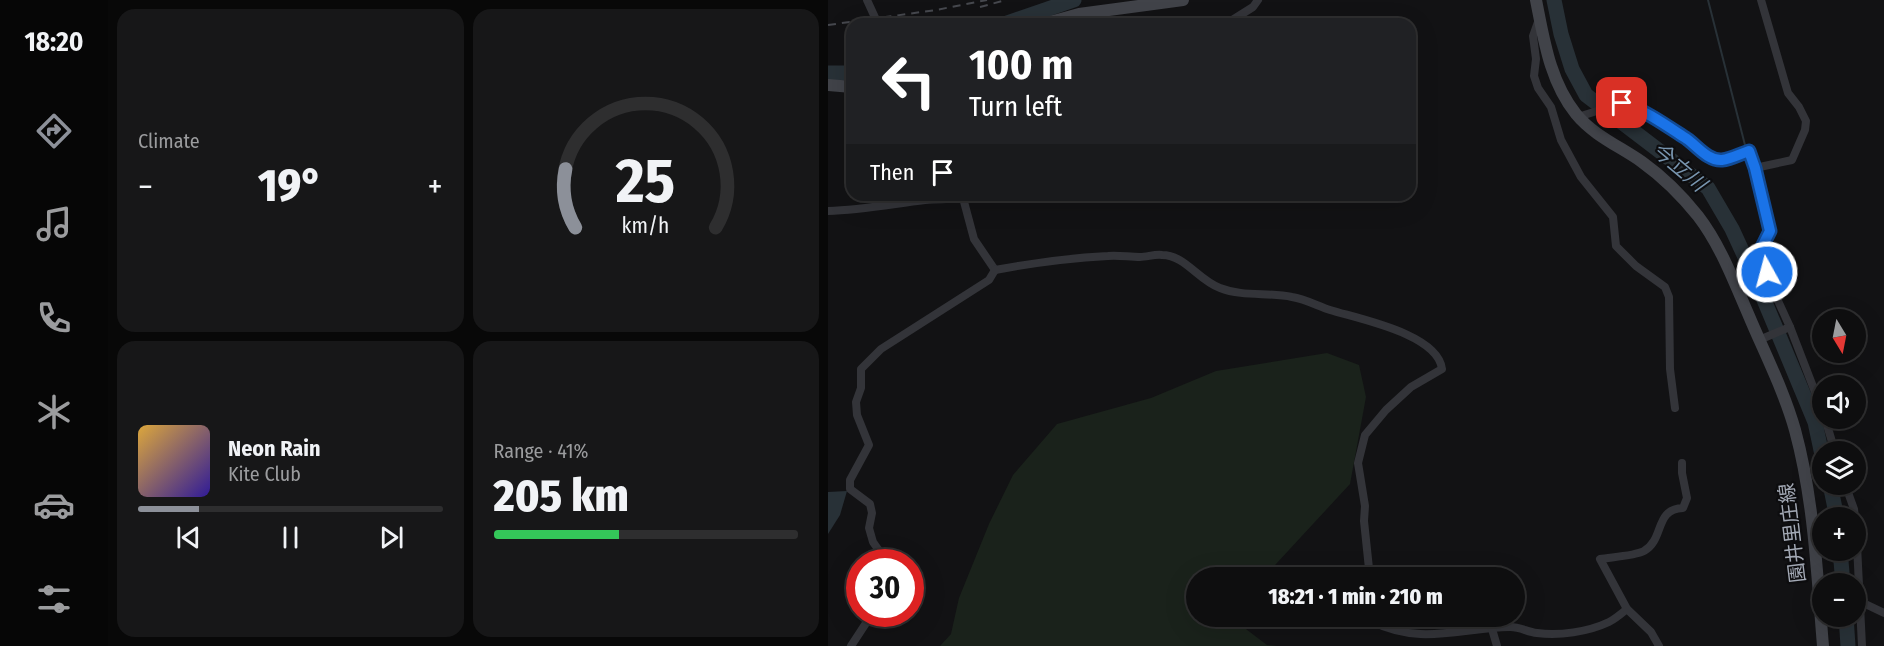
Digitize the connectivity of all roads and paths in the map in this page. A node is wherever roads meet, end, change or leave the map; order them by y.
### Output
1 (867, 0) edge
2 (1183, 0) edge
3 (1258, 0) edge
4 (1536, 0) edge
5 (1761, 0) edge
6 (875, 18) edge
7 (1065, 18) edge
8 (1236, 18) edge
9 (1540, 18) junction
10 (828, 85) edge
11 (846, 86) edge
12 (1578, 117) junction
13 (1755, 168) junction
14 (920, 201) edge
15 (968, 201) edge
16 (828, 211) edge
17 (995, 270) junction
18 (1788, 327) junction
19 (1763, 338) junction
20 (1812, 386) edge
21 (1675, 408) dead end
22 (1682, 463) dead end
23 (878, 549) edge
24 (1369, 567) edge
25 (1866, 604) edge
26 (1628, 609) junction
27 (1884, 613) edge
28 (863, 627) edge
29 (1381, 627) edge
30 (1861, 627) edge
31 (1492, 629) junction
32 (851, 646) edge
33 (1497, 646) edge
34 (1659, 646) edge
35 (1822, 646) edge
36 (1862, 646) edge

1 - 6 street
2 - 7 main road
3 - 8 street
4 - 9 main road, 園井里庄線
5 - 13 street
9 - 12 main road, 園井里庄線
9 - 21 street
10 - 11 main road
12 - 13 street
12 - 19 main road, 園井里庄線
13 - 18 street
14 - 16 street
15 - 17 street
17 - 23 street
17 - 24 street
18 - 19 street
18 - 20 street
19 - 35 main road, 園井里庄線
22 - 26 street
25 - 27 street
26 - 31 street
26 - 34 street
28 - 32 street
29 - 31 street
30 - 36 street
31 - 33 street

